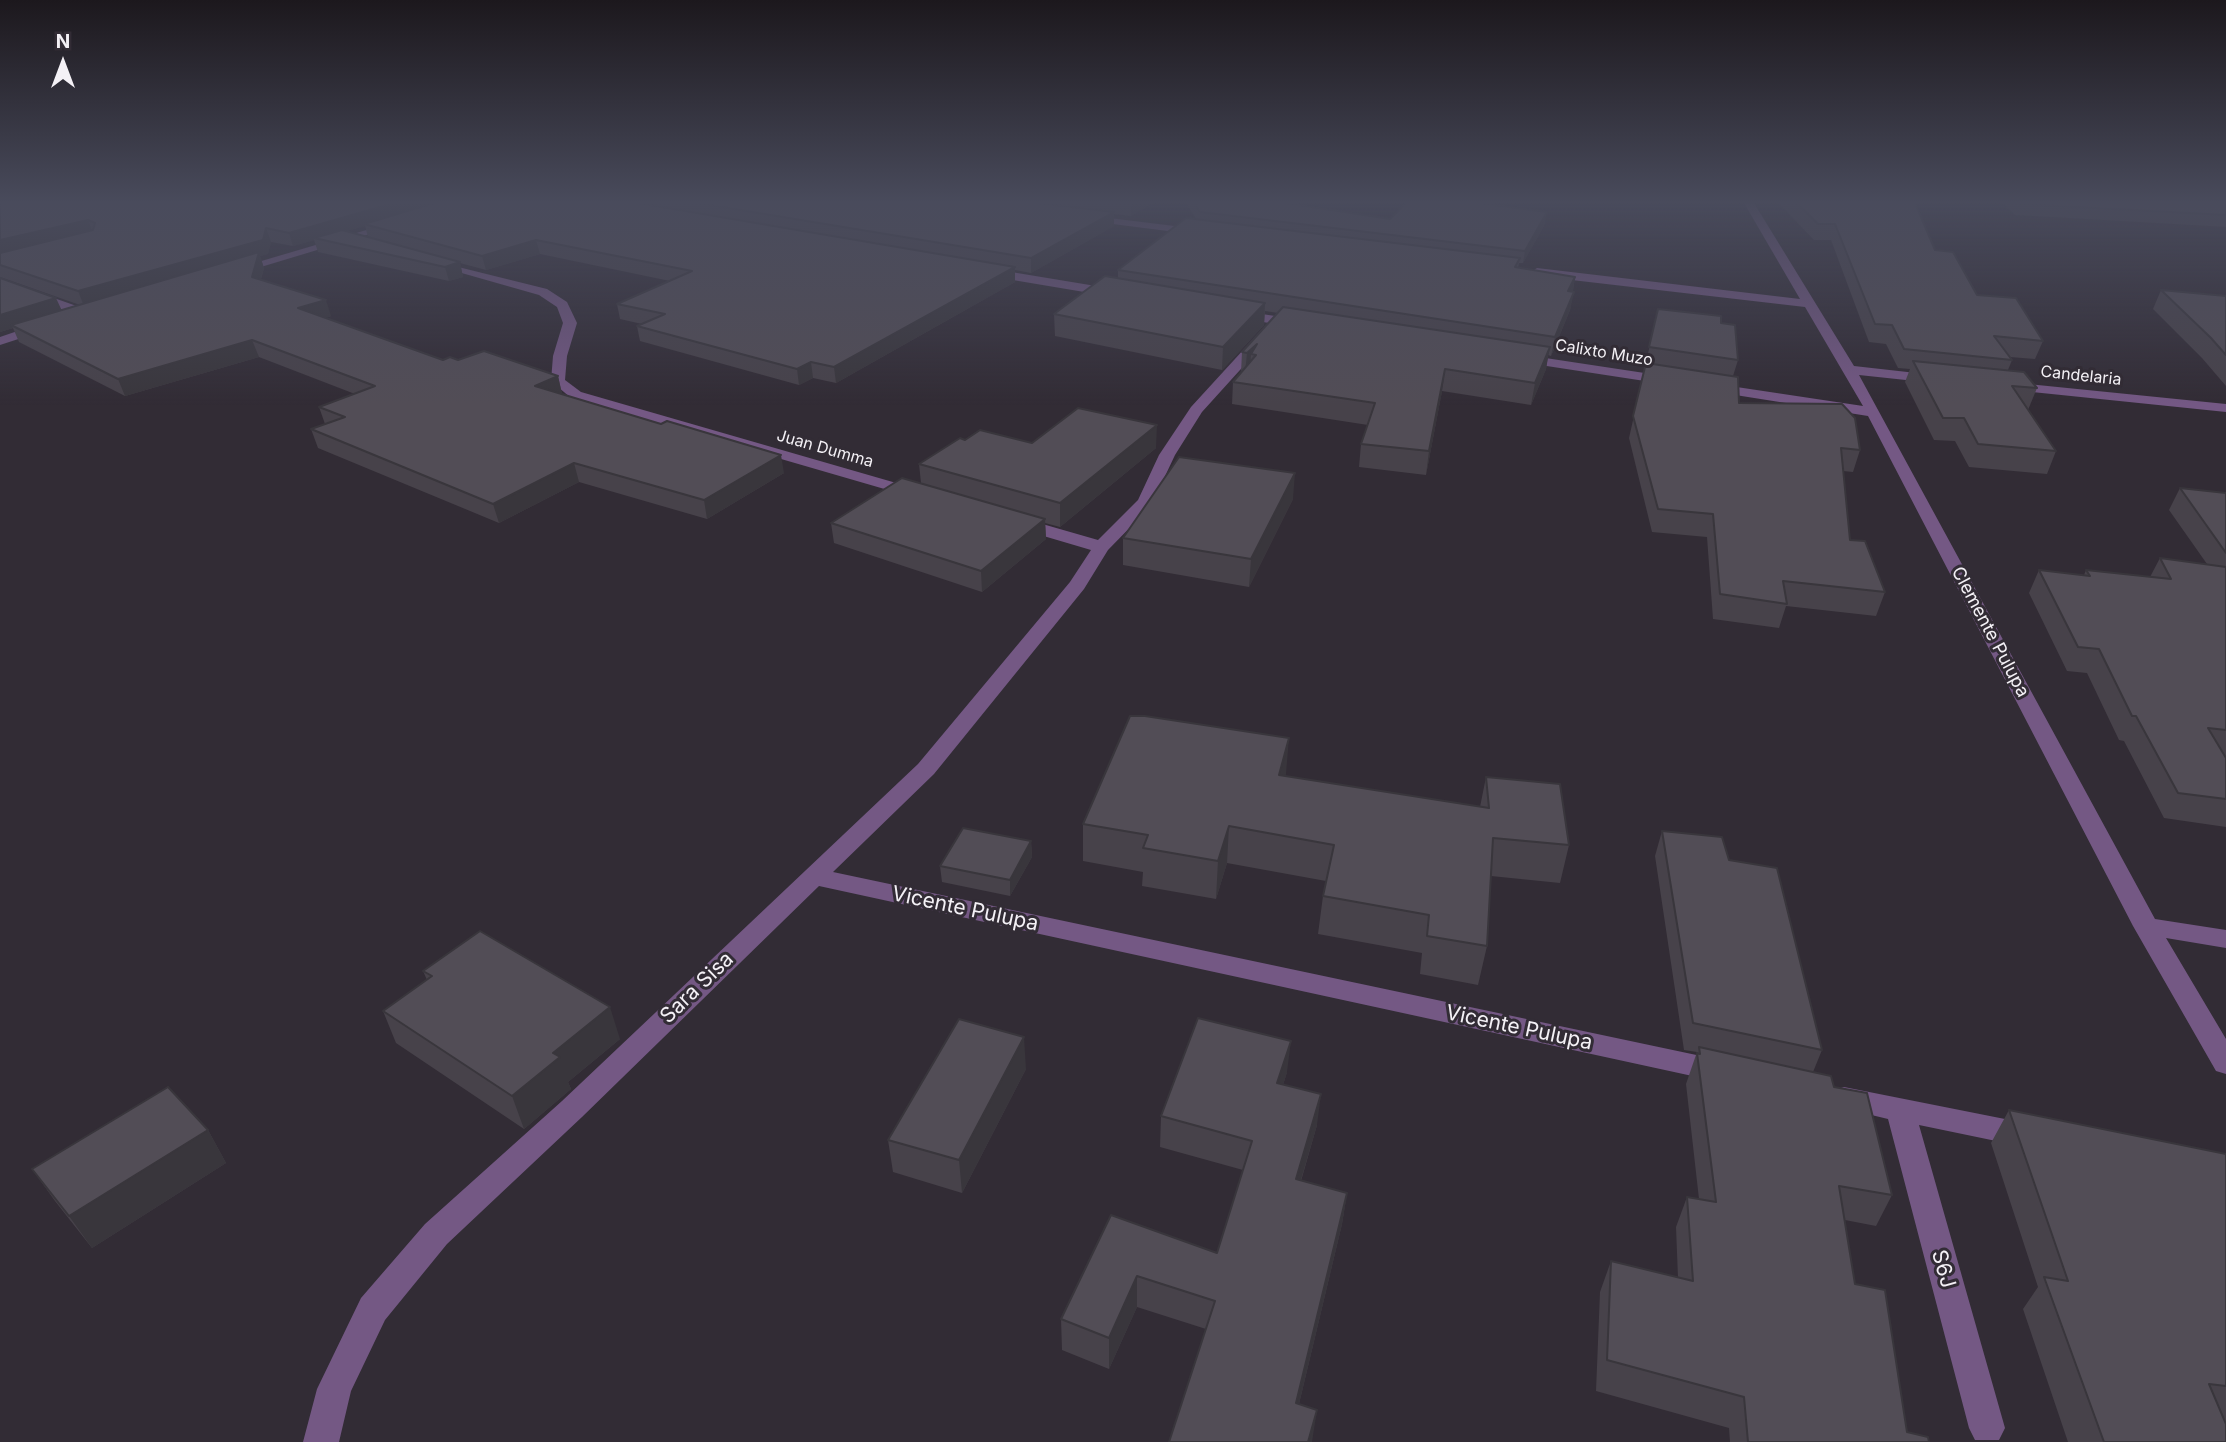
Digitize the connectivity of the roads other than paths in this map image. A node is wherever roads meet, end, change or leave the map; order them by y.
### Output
1 (234, 270) edge
2 (465, 270) edge
3 (981, 270) edge
4 (1522, 270) edge
5 (1789, 270) edge
6 (228, 272) edge
7 (0, 283) edge
8 (1128, 295) edge
9 (1809, 304) junction
10 (1224, 312) edge
11 (1278, 321) junction
12 (1319, 327) edge
13 (0, 341) edge
14 (1508, 356) edge
15 (1849, 370) junction
16 (1944, 380) edge
17 (1997, 385) edge
18 (2226, 408) edge
19 (1874, 412) junction
20 (939, 500) edge
21 (1006, 519) edge
22 (1101, 547) junction
23 (813, 876) junction
24 (2146, 926) junction
25 (2226, 939) edge
26 (2226, 1063) edge
27 (1750, 1078) edge
28 (1818, 1092) edge
29 (1900, 1110) junction
30 (2049, 1140) edge
31 (1987, 1428) dead end
32 (321, 1442) edge

1 - 6 street
2 - 20 street, Juan Dumma
3 - 8 street
4 - 9 street
5 - 9 street, Clemente Pulupa
7 - 13 street
9 - 15 street, Clemente Pulupa
10 - 11 street
11 - 12 street
11 - 22 street
14 - 19 street, Calixto Muzo
15 - 16 street
15 - 19 street, Clemente Pulupa
17 - 18 street, Candelaria
19 - 24 street, Clemente Pulupa
21 - 22 street
22 - 23 street, Sara Sisa
23 - 27 street, Vicente Pulupa
23 - 32 street, Sara Sisa
24 - 25 street
24 - 26 street, Clemente Pulupa
28 - 29 street
29 - 30 street
29 - 31 street, S6J

